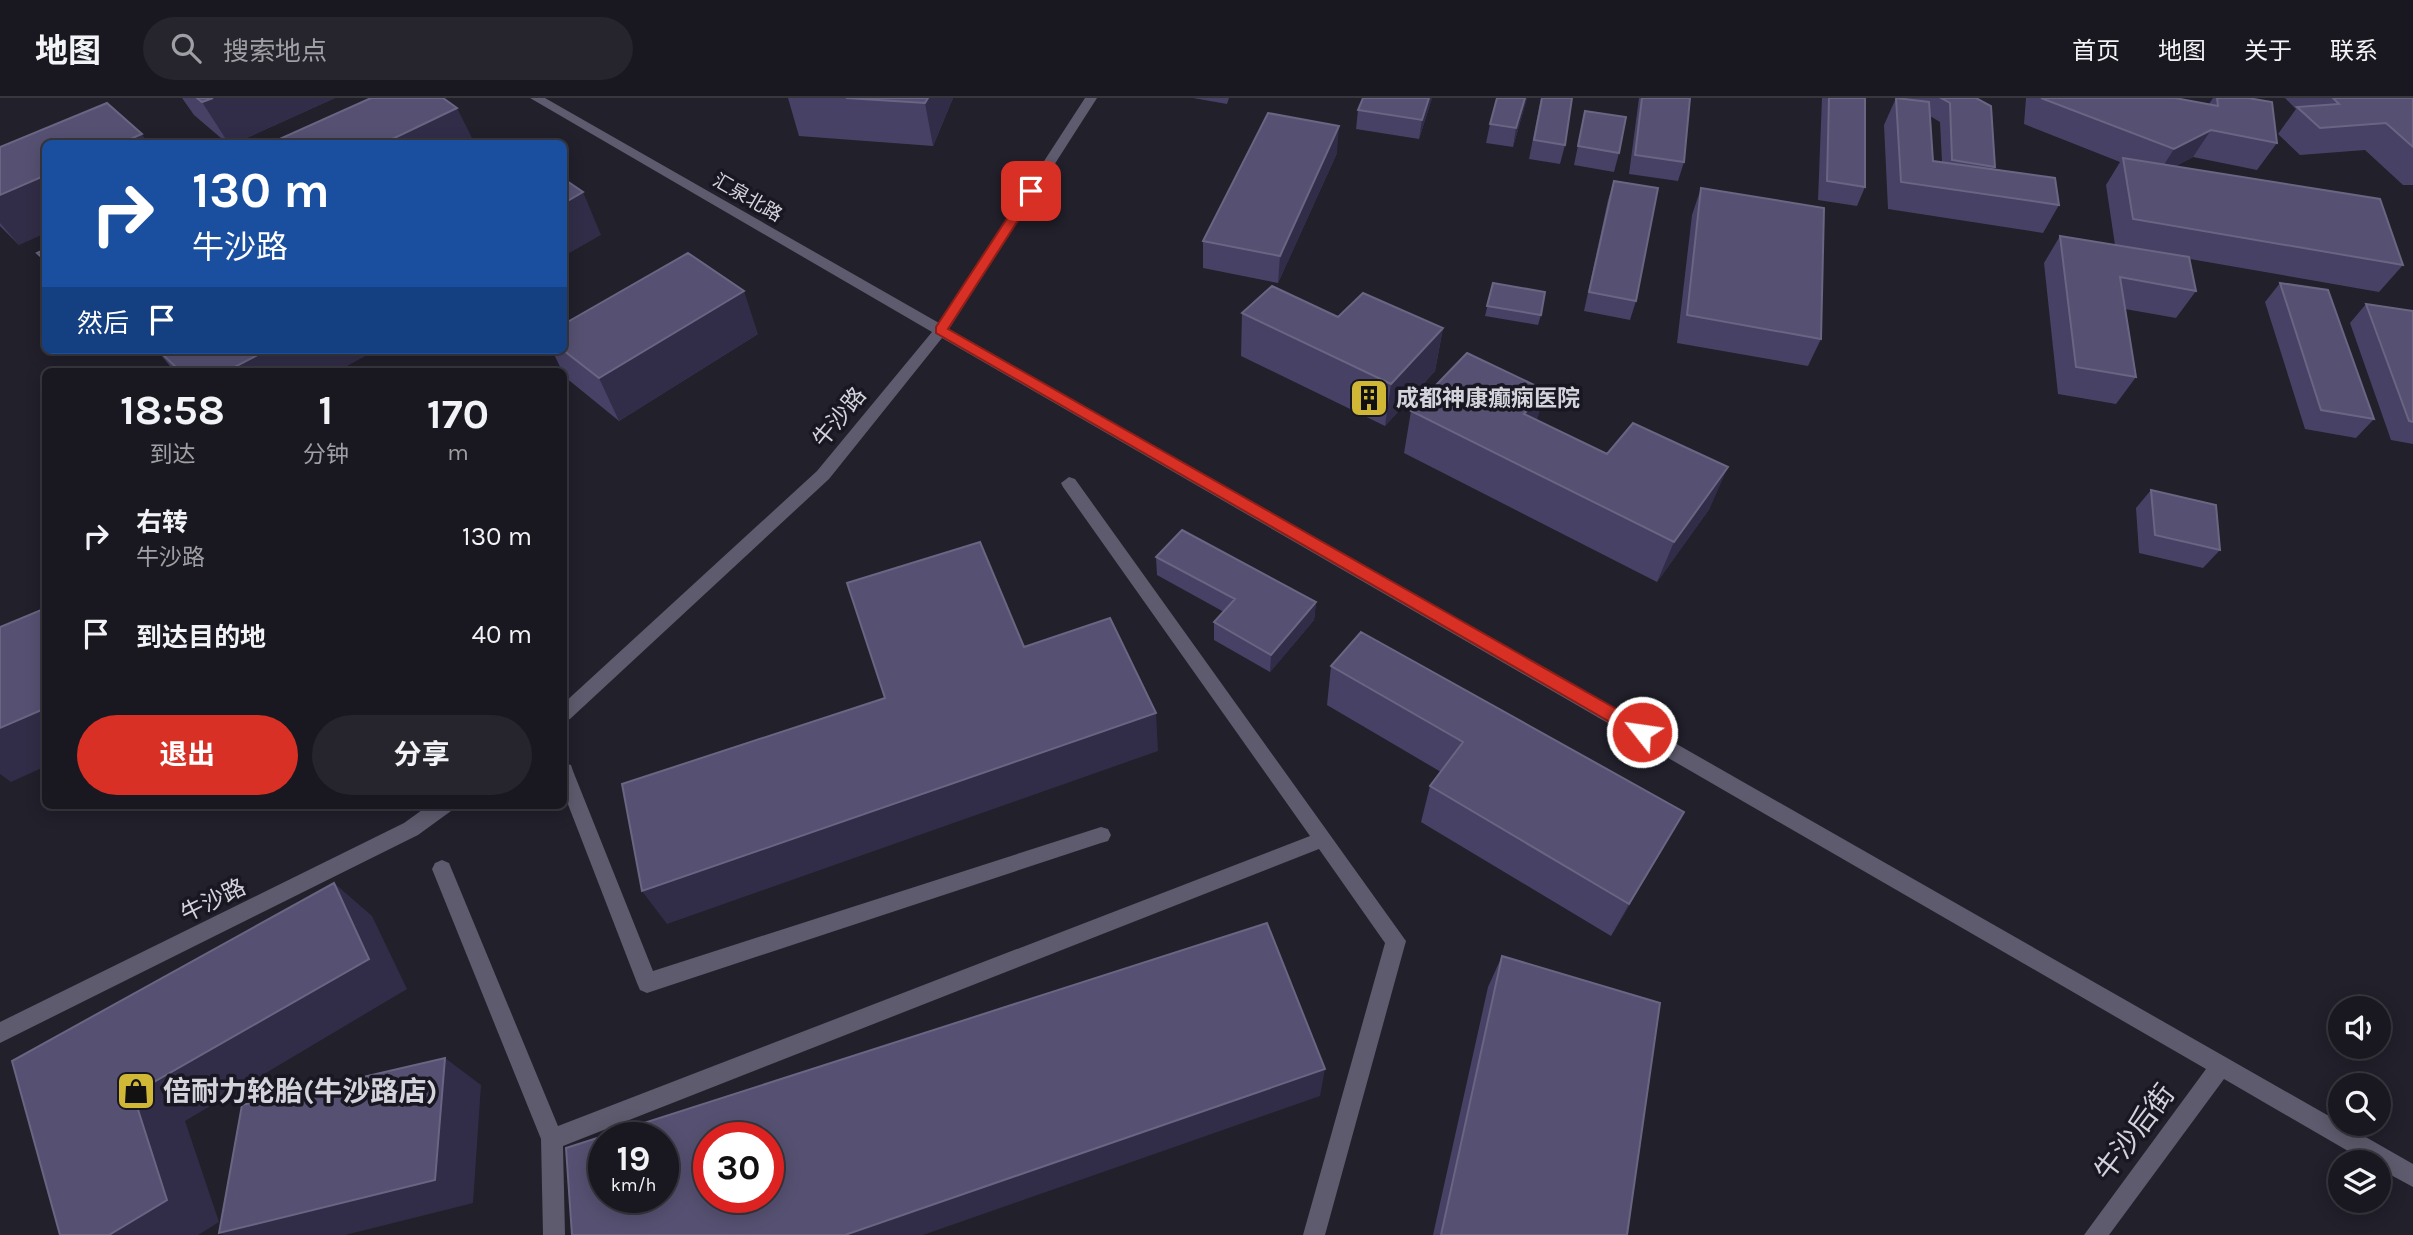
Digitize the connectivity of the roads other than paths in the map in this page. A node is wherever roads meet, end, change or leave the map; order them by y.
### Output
1 (536, 98) edge
2 (1091, 98) edge
3 (941, 330) junction
4 (1069, 482) dead end
5 (567, 712) edge
6 (567, 779) edge
7 (438, 809) edge
8 (1101, 835) dead end
9 (1321, 840) junction
10 (442, 869) dead end
11 (0, 1032) edge
12 (2222, 1065) junction
13 (552, 1139) junction
14 (2413, 1176) edge
15 (554, 1235) edge
16 (1314, 1235) edge
17 (2095, 1235) edge

1 - 3 street, 汇泉北路
2 - 3 street, 牛沙路
3 - 5 street, 牛沙路
3 - 12 street, 汇泉北路
4 - 9 street
6 - 8 street
7 - 11 street, 牛沙路
9 - 13 street
9 - 16 street
10 - 13 street
12 - 14 street, 汇泉北路
12 - 17 street, 牛沙后街
13 - 15 street

